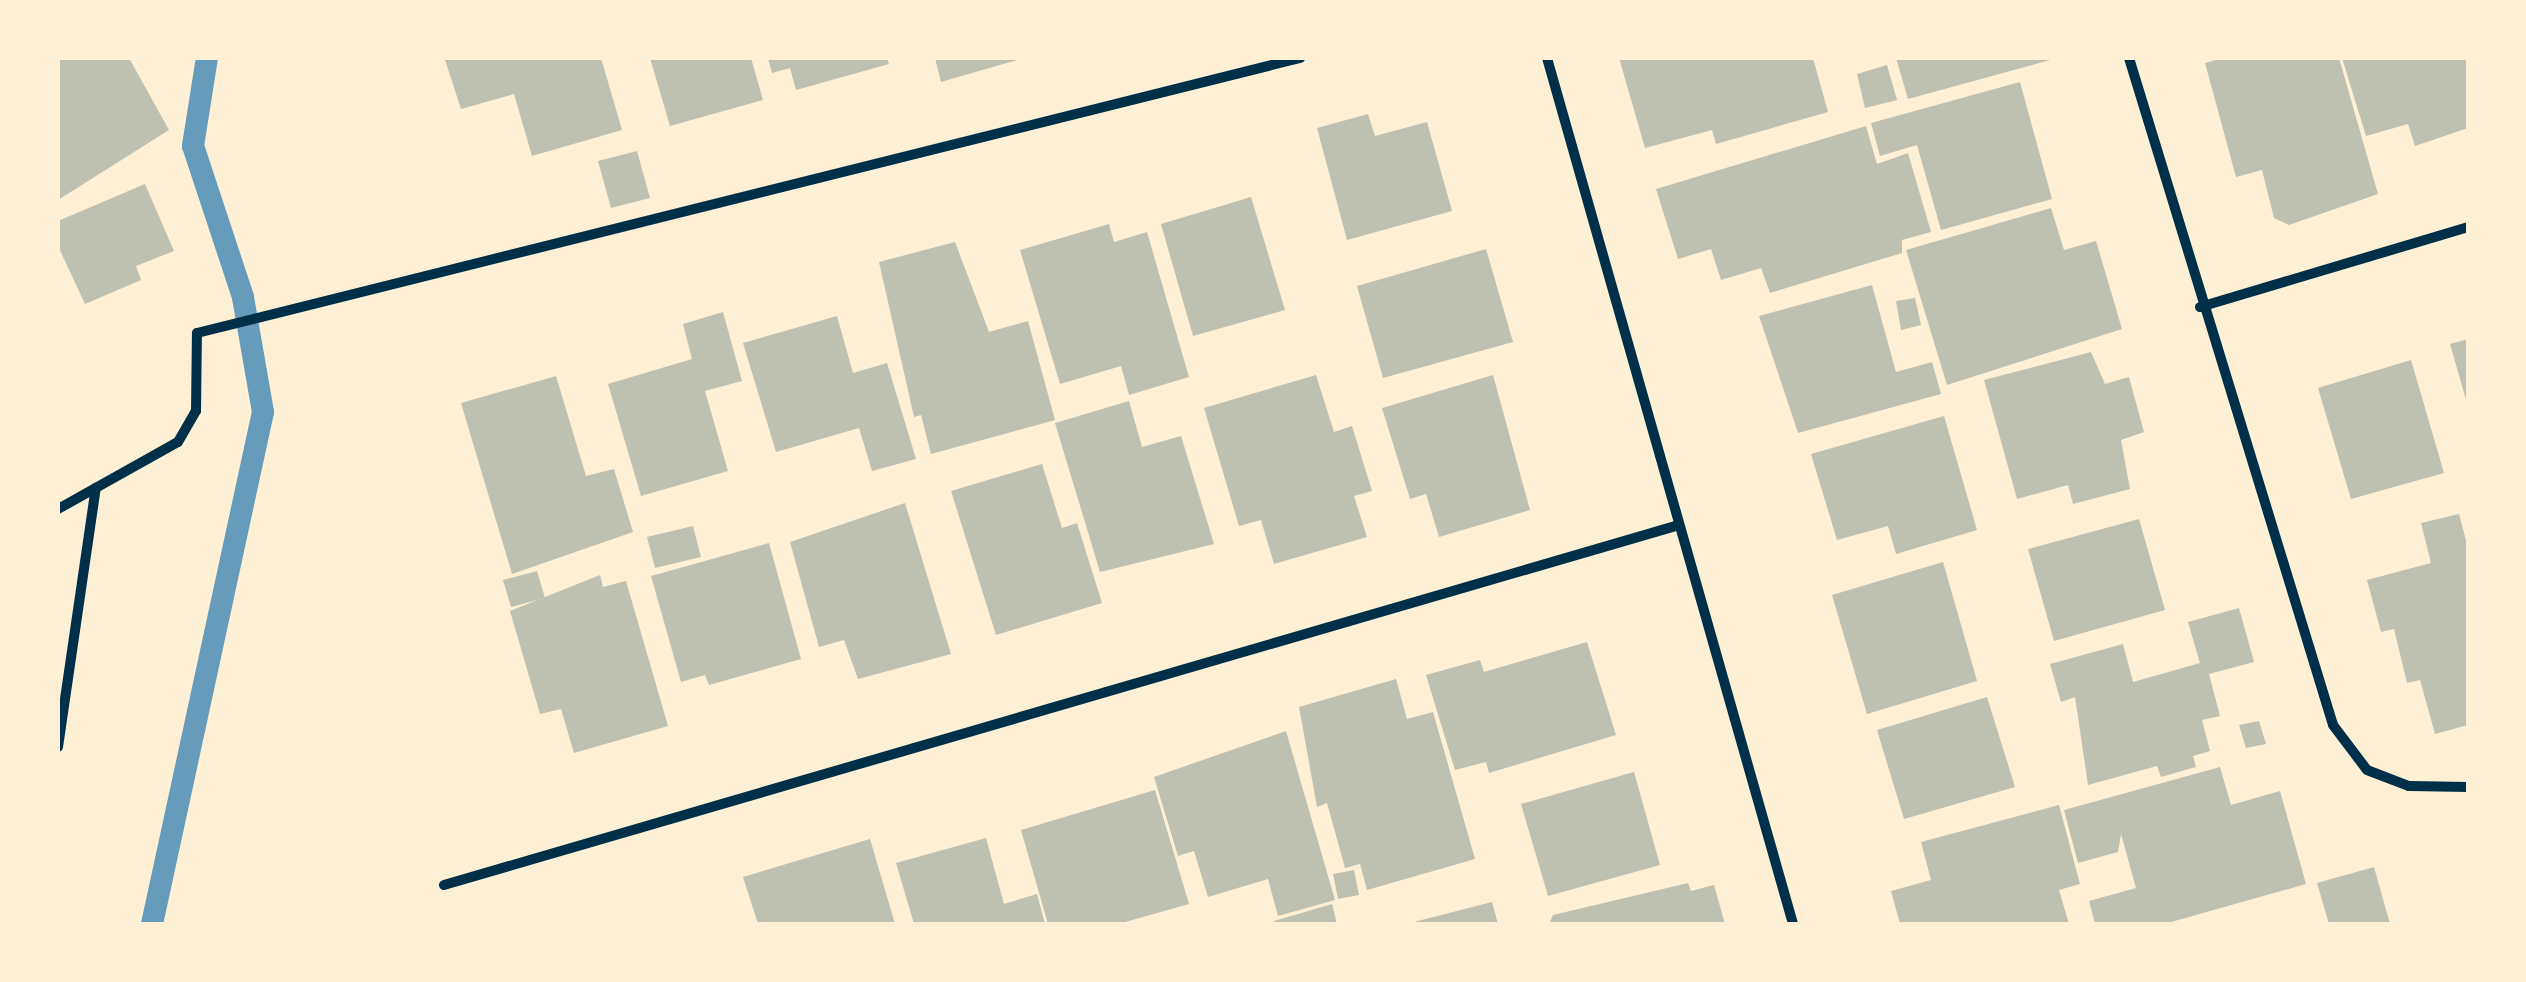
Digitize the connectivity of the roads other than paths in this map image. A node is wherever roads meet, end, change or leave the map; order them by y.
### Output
1 (1300, 58) edge
2 (1547, 58) edge
3 (2129, 58) edge
4 (2468, 228) edge
5 (2200, 307) junction
6 (96, 488) junction
7 (58, 509) edge
8 (1679, 525) junction
9 (58, 746) edge
10 (2468, 787) edge
11 (444, 884) dead end
12 (1793, 924) edge

1 - 6 street
2 - 8 street
3 - 5 street
4 - 5 street
5 - 10 street
6 - 7 street
6 - 9 street
8 - 11 street
8 - 12 street

